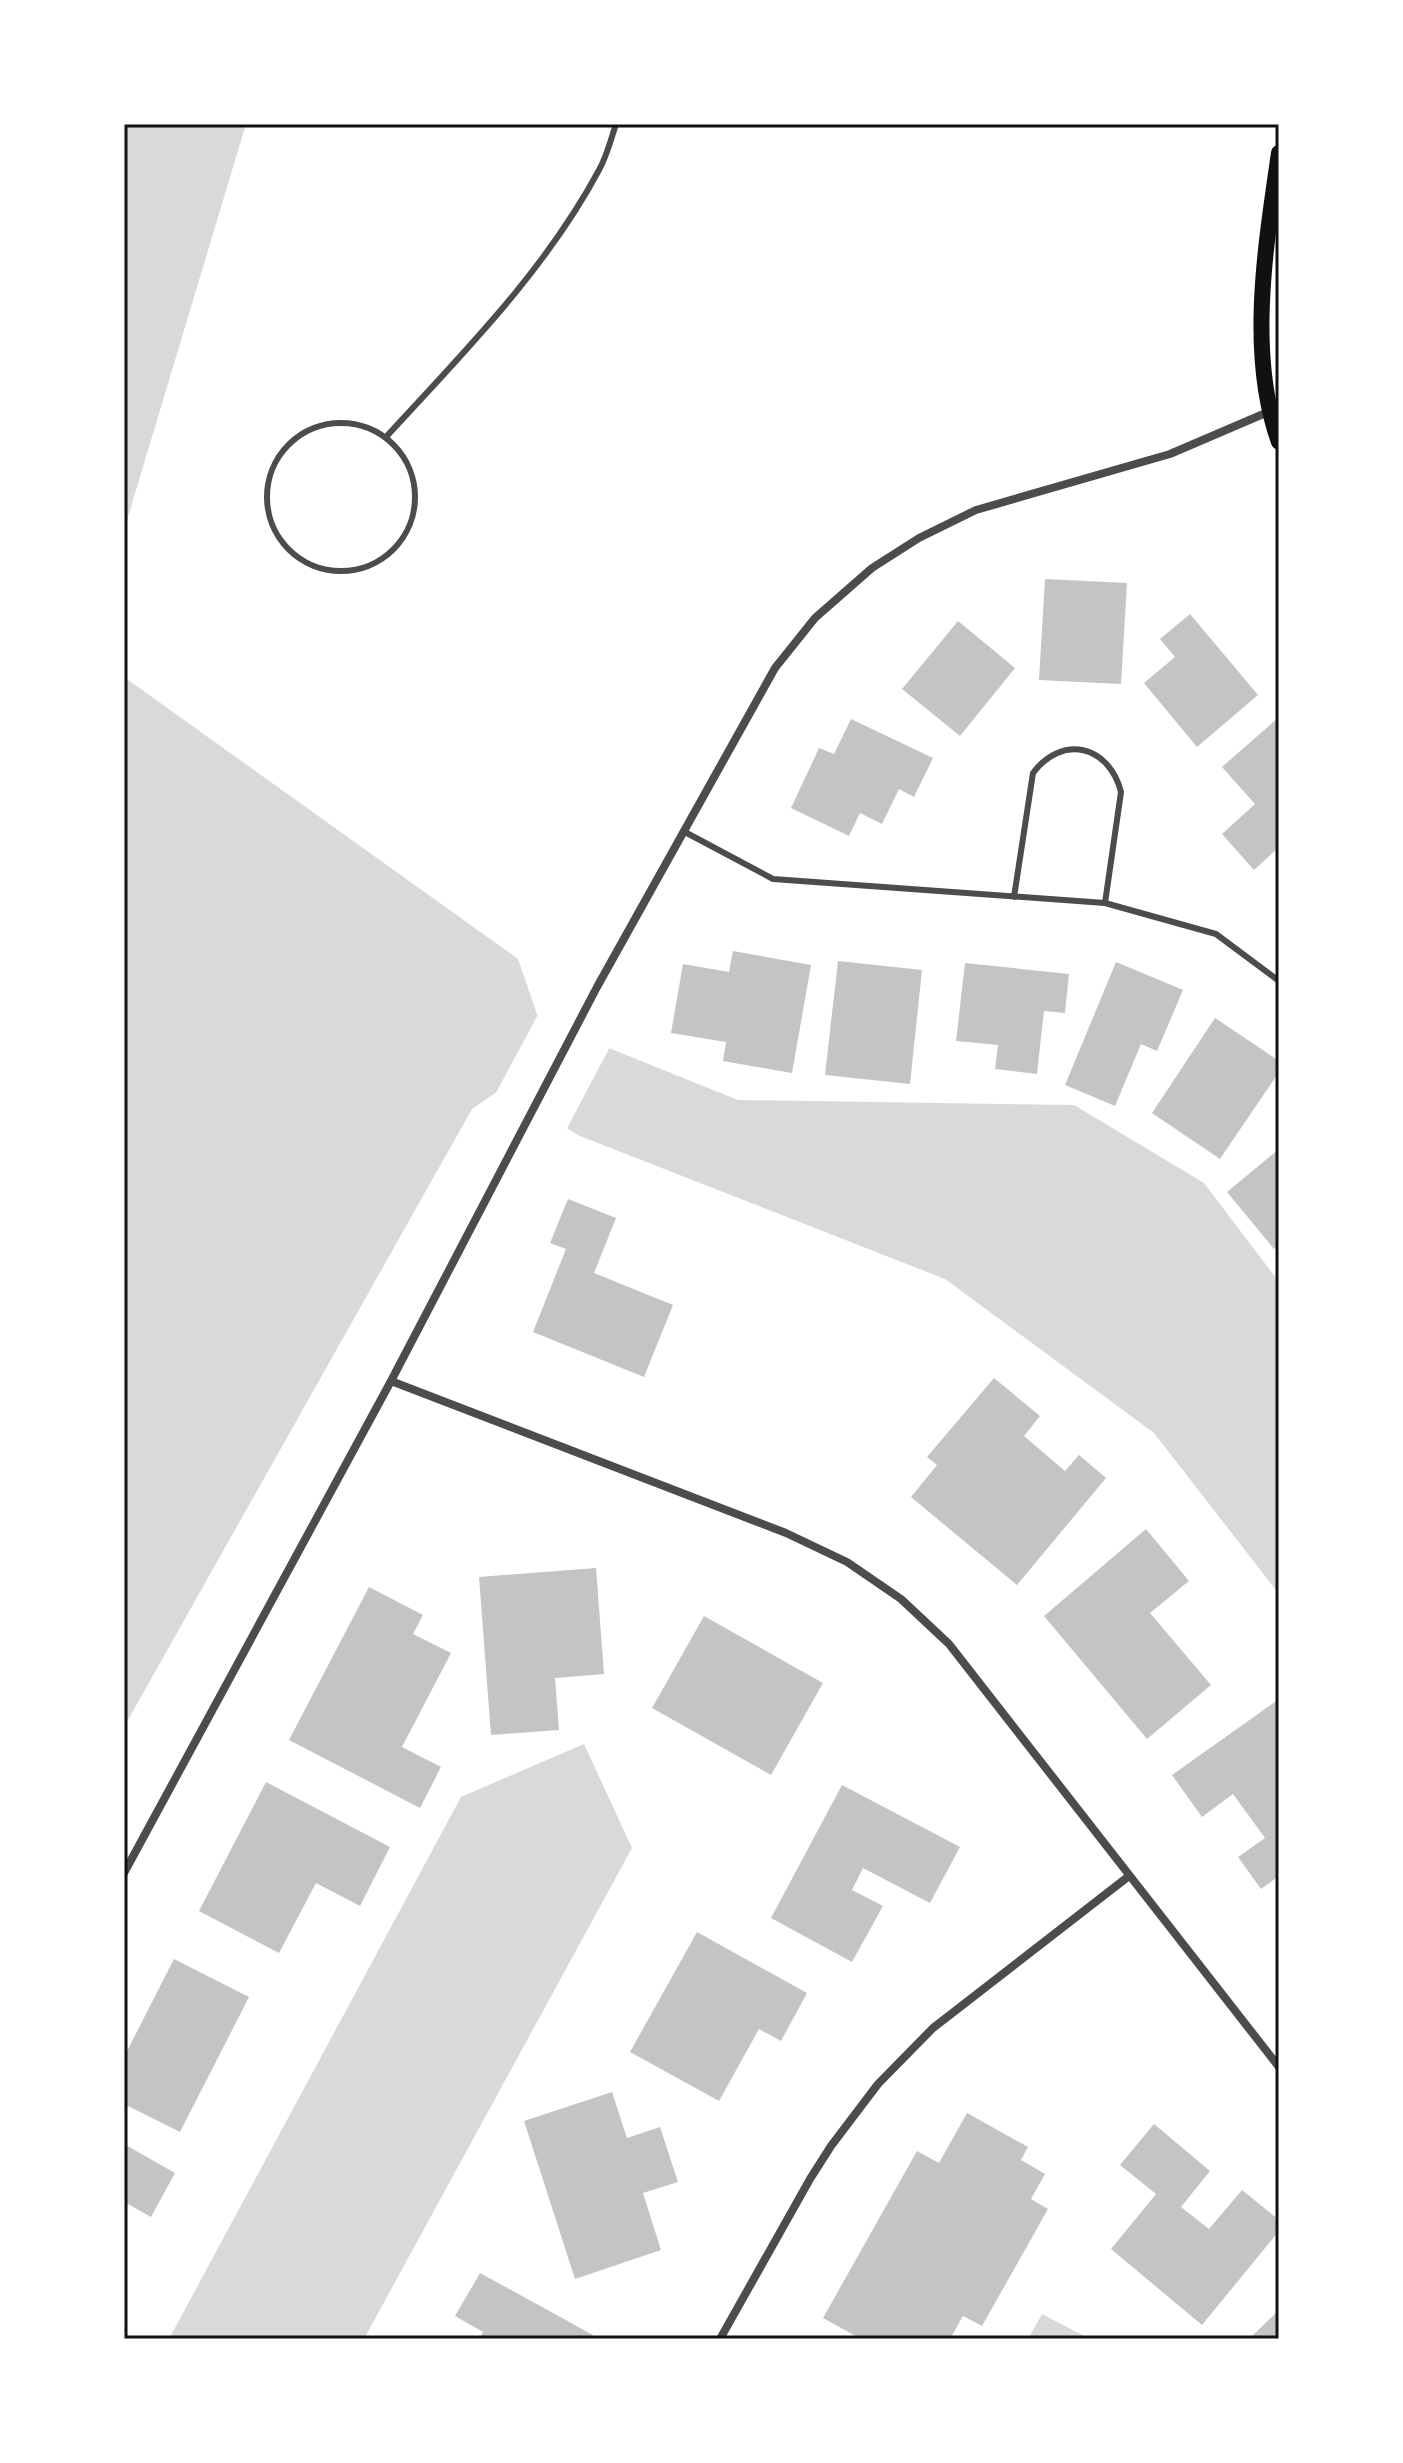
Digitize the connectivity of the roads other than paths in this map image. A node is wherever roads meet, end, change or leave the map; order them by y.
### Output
1 (616, 124) edge
2 (1279, 153) edge
3 (1268, 412) junction
4 (386, 437) junction
5 (1279, 442) edge
6 (682, 831) junction
7 (1014, 897) junction
8 (1105, 903) junction
9 (1279, 981) edge
10 (391, 1381) junction
11 (124, 1873) edge
12 (1129, 1876) junction
13 (1279, 2067) edge
14 (720, 2339) edge

1 - 4 lane
2 - 3 main road
3 - 5 main road
3 - 6 street
4 - 4 lane
6 - 7 lane
6 - 10 street
7 - 8 lane
7 - 8 lane
8 - 9 lane
10 - 11 street
10 - 12 street
12 - 13 street
12 - 14 street

